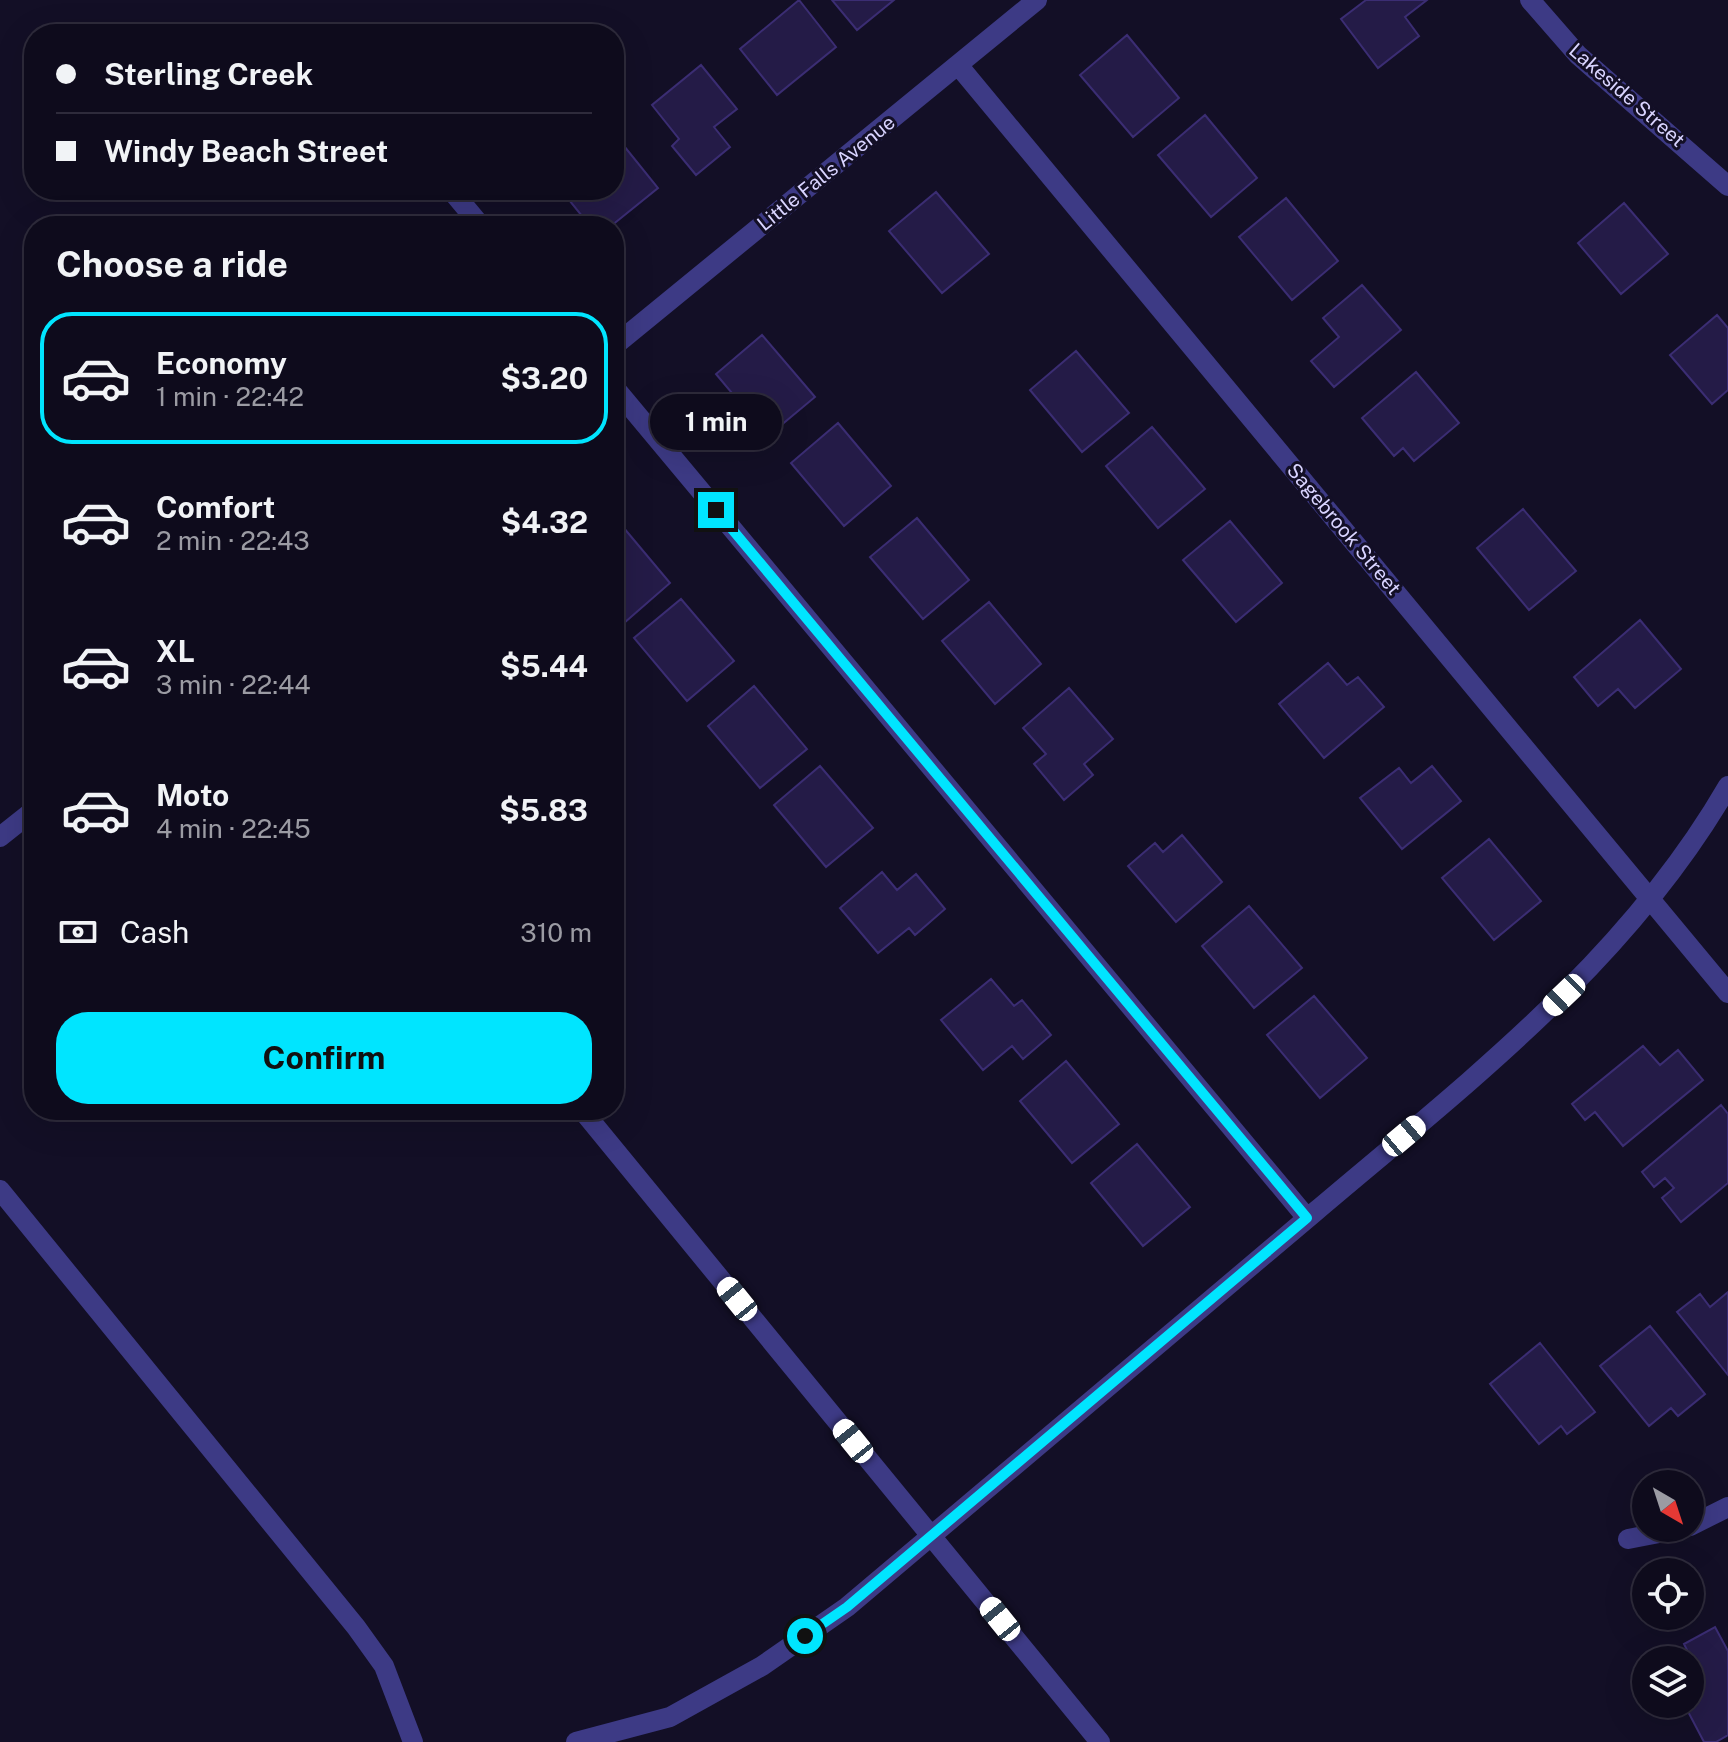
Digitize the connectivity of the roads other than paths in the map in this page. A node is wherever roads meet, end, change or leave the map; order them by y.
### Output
1 (1037, 0) edge
2 (1530, 0) edge
3 (958, 65) junction
4 (1728, 186) edge
5 (459, 200) edge
6 (473, 216) edge
7 (624, 338) edge
8 (624, 399) edge
9 (1728, 786) edge
10 (24, 818) edge
11 (0, 837) edge
12 (1652, 898) junction
13 (1728, 993) edge
14 (590, 1120) edge
15 (0, 1190) edge
16 (1307, 1218) junction
17 (1728, 1507) edge
18 (1704, 1519) edge
19 (931, 1535) junction
20 (1632, 1538) edge
21 (1628, 1539) dead end
22 (413, 1742) edge
23 (576, 1742) edge
24 (1100, 1742) edge

1 - 3 street, Little Falls Avenue
2 - 4 street, Lakeside Street
3 - 7 street, Little Falls Avenue
3 - 12 street, Sagebrook Street
5 - 6 street
8 - 16 street
9 - 12 street
10 - 11 street
12 - 13 street, Sagebrook Street
12 - 16 street
14 - 19 street
15 - 22 street
16 - 19 street
17 - 18 street
19 - 23 street
19 - 24 street
20 - 21 street

